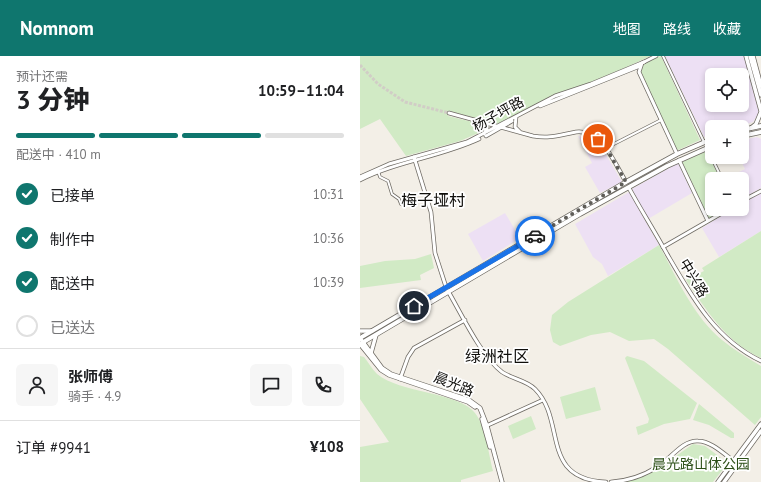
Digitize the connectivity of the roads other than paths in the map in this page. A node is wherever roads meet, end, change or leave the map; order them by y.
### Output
1 (656, 56) edge
2 (663, 56) edge
3 (749, 56) edge
4 (644, 62) junction
5 (640, 66) junction
6 (761, 86) edge
7 (761, 95) edge
8 (761, 104) edge
9 (761, 112) edge
10 (449, 113) tunnel mouth
11 (516, 118) junction
12 (661, 120) junction
13 (483, 122) junction
14 (761, 126) edge
15 (500, 128) junction
16 (751, 128) joint
17 (761, 132) edge
18 (522, 133) junction
19 (753, 133) junction
20 (749, 134) edge
21 (483, 135) junction
22 (761, 135) edge
23 (704, 142) joint
24 (606, 148) junction
25 (705, 149) edge
26 (677, 154) junction
27 (415, 158) junction
28 (679, 160) junction
29 (378, 171) junction
30 (360, 179) edge
31 (626, 182) junction
32 (629, 188) junction
33 (761, 191) edge
34 (749, 197) edge
35 (401, 204) dead end
36 (717, 216) edge
37 (708, 221) junction
38 (663, 247) junction
39 (447, 289) junction
40 (465, 320) junction
41 (360, 331) edge
42 (374, 332) junction
43 (361, 341) edge
44 (360, 351) edge
45 (370, 354) junction
46 (761, 361) edge
47 (401, 378) junction
48 (543, 400) junction
49 (761, 424) edge
50 (486, 426) junction
51 (761, 431) edge
52 (734, 462) junction
53 (738, 465) junction
54 (501, 482) edge
55 (606, 482) edge
56 (611, 482) edge
57 (718, 482) edge
58 (724, 482) edge

1 - 4 main road
2 - 23 street
3 - 6 main road
3 - 7 main road
3 - 8 main road
3 - 9 main road
4 - 5 main road
4 - 11 main road, 杨子坪路
5 - 11 main road, 杨子坪路
5 - 12 main road
9 - 16 main road
10 - 13 main road
11 - 15 main road, 杨子坪路
11 - 18 main road
12 - 24 street
12 - 26 main road
13 - 15 main road
13 - 21 main road
14 - 16 highway
15 - 18 main road
15 - 21 main road, 杨子坪路
15 - 27 main road
17 - 19 highway
18 - 24 main road
19 - 20 highway
19 - 22 main road
21 - 27 main road, 杨子坪路
23 - 26 highway
24 - 31 main road
25 - 28 highway
26 - 31 highway
27 - 29 main road
27 - 30 main road, 杨子坪路
27 - 39 main road
28 - 32 highway
28 - 37 main road
29 - 30 main road
29 - 35 street
31 - 39 highway
32 - 38 main road, 中兴路
32 - 39 highway
33 - 34 main road
36 - 37 main road
37 - 38 main road
38 - 46 main road, 中兴路
39 - 40 main road
39 - 42 highway
40 - 47 main road
40 - 48 main road
41 - 42 main road
42 - 43 highway
42 - 45 main road
43 - 45 main road, 晨光路
44 - 45 main road
45 - 47 main road, 晨光路
47 - 50 main road, 晨光路
48 - 50 main road
48 - 55 main road
49 - 52 main road
50 - 54 main road, 晨光路
51 - 53 main road
52 - 53 main road
52 - 56 main road
52 - 57 main road
53 - 58 main road

